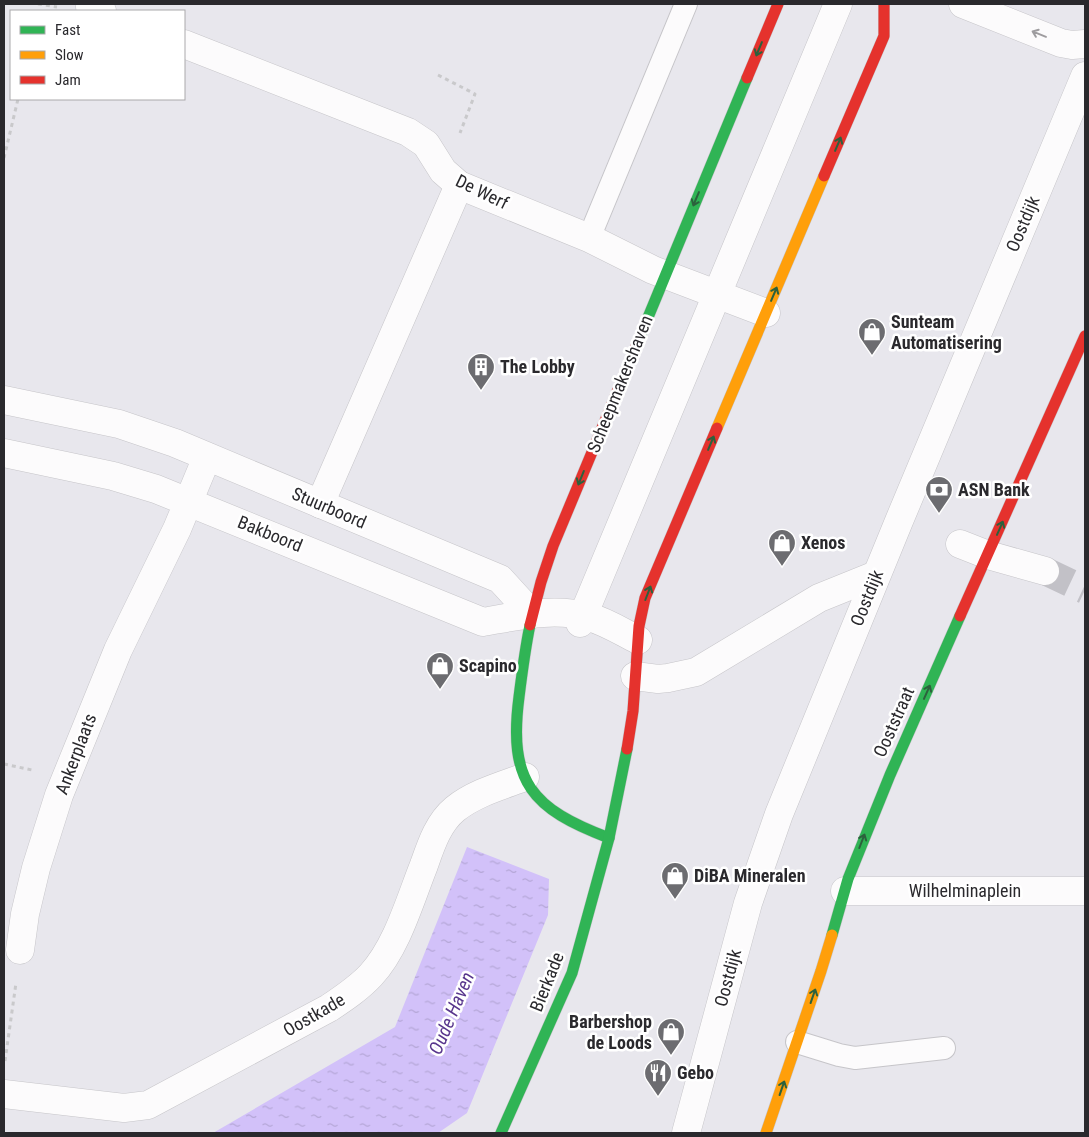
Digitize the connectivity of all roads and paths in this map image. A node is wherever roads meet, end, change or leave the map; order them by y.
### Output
1 (686, 4) edge
2 (778, 4) edge
3 (838, 4) edge
4 (884, 4) edge
5 (963, 4) edge
6 (51, 6) dead end
7 (50, 10) edge
8 (185, 44) edge
9 (1085, 44) edge
10 (438, 75) dead end
11 (1085, 76) edge
12 (18, 100) edge
13 (461, 129) dead end
14 (4, 158) edge
15 (459, 185) junction
16 (589, 238) junction
17 (665, 274) junction
18 (717, 295) junction
19 (766, 313) junction
20 (1085, 336) edge
21 (4, 400) edge
22 (4, 453) edge
23 (207, 456) junction
24 (188, 501) junction
25 (320, 504) junction
26 (960, 544) dead end
27 (988, 555) junction
28 (1045, 571) tunnel mouth
29 (876, 575) junction
30 (531, 614) junction
31 (582, 619) junction
32 (638, 640) junction
33 (635, 676) junction
34 (525, 777) junction
35 (609, 838) junction
36 (845, 891) junction
37 (1085, 891) edge
38 (20, 950) joint
39 (797, 1042) junction
40 (944, 1048) dead end
41 (4, 1069) edge
42 (4, 1094) edge
43 (501, 1133) edge
44 (686, 1133) edge
45 (766, 1133) edge

1 - 16 lane
2 -> 17 street, Scheepmakershaven
3 - 18 street
19 -> 4 street
9 -> 5 street
6 - 7 path
8 - 15 street, De Werf
10 - 13 path
11 - 29 street, Oostdijk
12 - 14 path
15 - 16 street, De Werf
15 - 25 street
16 - 17 street, De Werf
17 - 18 street, De Werf
17 -> 30 street, Scheepmakershaven
18 - 19 street, De Werf
18 - 31 street
32 -> 19 street
27 -> 20 street, Ooststraat
21 - 23 street, Stuurboord
22 - 24 street, Bakboord
23 - 24 street, Ankerplaats
23 - 25 street, Stuurboord
24 - 30 street, Bakboord
24 - 38 street, Ankerplaats
25 - 30 street, Stuurboord
26 - 27 street
27 - 28 street
36 -> 27 street, Ooststraat
29 - 33 street
29 - 44 street, Oostdijk
30 - 31 street
30 - 34 street, Scheepmakershaven
31 - 32 street
32 - 33 street, Bierkade
33 - 35 street, Bierkade
34 - 35 street
34 - 42 street, Oostkade
35 - 43 street, Bierkade
36 - 37 street, Wilhelminaplein
39 -> 36 street, Ooststraat
38 - 41 path
39 - 40 lane
45 -> 39 street, Ooststraat

